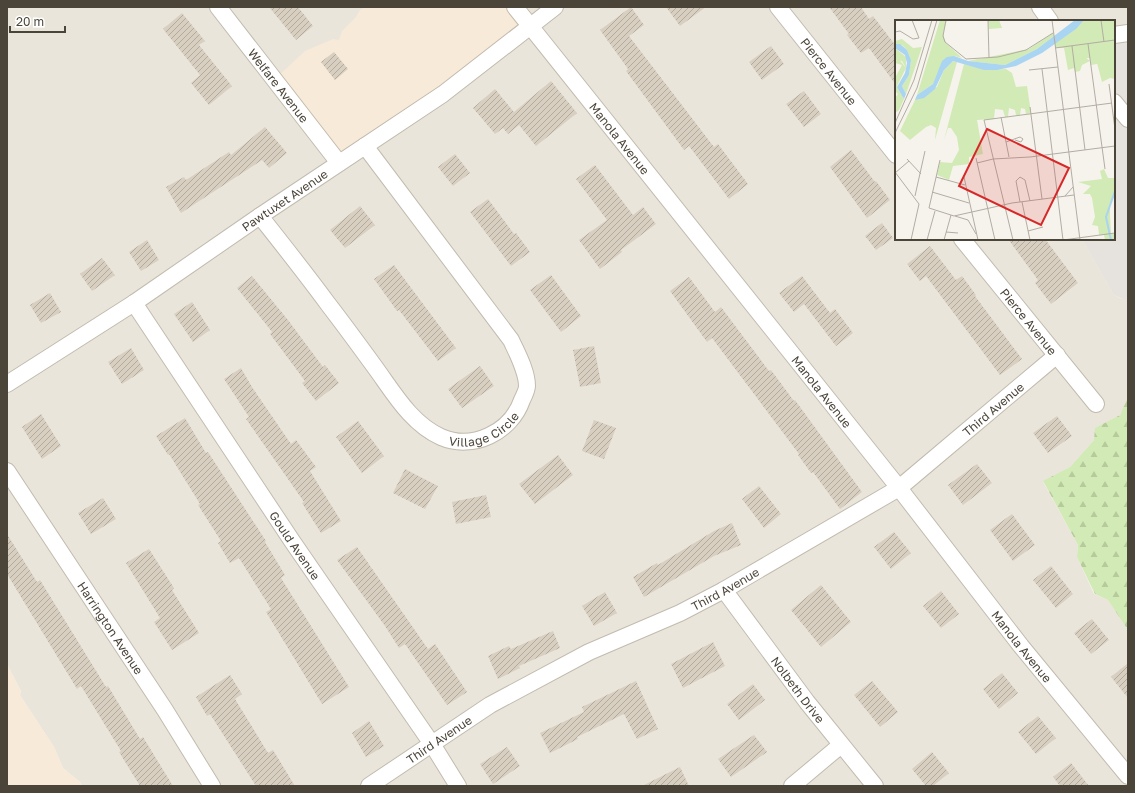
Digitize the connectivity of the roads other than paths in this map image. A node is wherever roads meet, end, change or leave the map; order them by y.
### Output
1 (218, 7) edge
2 (515, 7) edge
3 (555, 7) edge
4 (778, 7) edge
5 (1040, 7) edge
6 (1049, 20) edge
7 (530, 26) junction
8 (1128, 33) edge
9 (1115, 35) edge
10 (1115, 103) edge
11 (1128, 119) edge
12 (366, 146) junction
13 (895, 154) edge
14 (339, 163) junction
15 (260, 216) junction
16 (963, 240) edge
17 (134, 304) junction
18 (1057, 355) junction
19 (7, 384) edge
20 (1096, 404) dead end
21 (7, 471) edge
22 (900, 488) junction
23 (724, 590) junction
24 (432, 744) junction
25 (841, 745) junction
26 (1128, 776) edge
27 (212, 786) edge
28 (369, 786) edge
29 (458, 786) edge
30 (792, 786) edge
31 (874, 786) edge

1 - 14 street, Welfare Avenue
2 - 7 street, Manola Avenue
3 - 7 street, Pawtuxet Avenue
4 - 13 street, Pierce Avenue
5 - 6 street
7 - 12 street, Pawtuxet Avenue
7 - 22 street, Manola Avenue
8 - 9 street
10 - 11 street
12 - 14 street, Pawtuxet Avenue
12 - 15 street, Village Circle
14 - 15 street, Pawtuxet Avenue
15 - 17 street, Pawtuxet Avenue
16 - 18 street, Pierce Avenue
17 - 19 street, Pawtuxet Avenue
17 - 24 street, Gould Avenue
18 - 20 street, Pierce Avenue
18 - 22 street, Third Avenue
21 - 27 street, Harrington Avenue
22 - 23 street, Third Avenue
22 - 26 street, Manola Avenue
23 - 24 street, Third Avenue
23 - 25 street, Nolbeth Drive
24 - 28 street, Third Avenue
24 - 29 street, Gould Avenue
25 - 30 street
25 - 31 street, Nolbeth Drive

